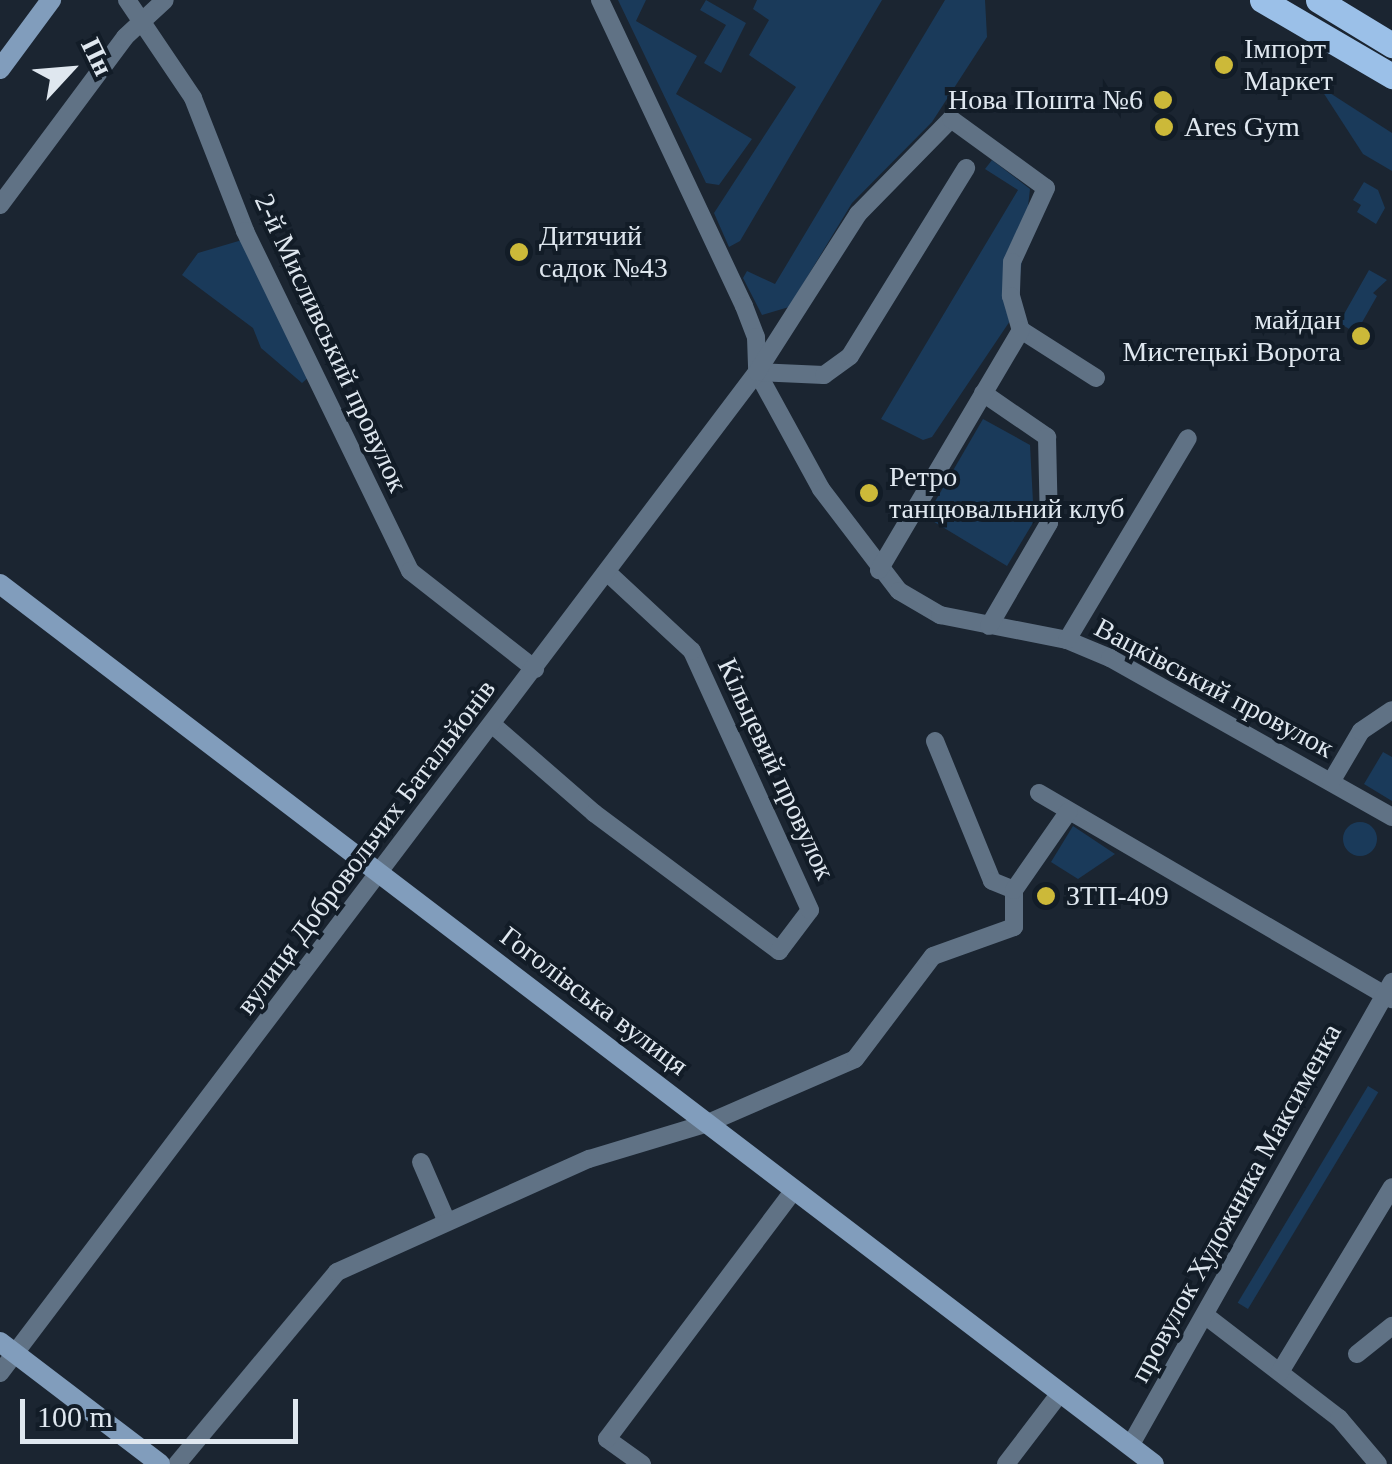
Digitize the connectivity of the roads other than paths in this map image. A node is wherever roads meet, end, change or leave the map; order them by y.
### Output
1 (36, 0) edge
2 (51, 0) edge
3 (127, 0) edge
4 (165, 0) edge
5 (600, 0) edge
6 (1262, 0) edge
7 (1318, 0) edge
8 (146, 20) junction
9 (1392, 45) edge
10 (0, 49) edge
11 (0, 69) edge
12 (1392, 76) edge
13 (966, 168) dead end
14 (0, 205) edge
15 (1021, 330) junction
16 (757, 372) junction
17 (1096, 378) dead end
18 (982, 393) junction
19 (1188, 438) dead end
20 (879, 570) junction
21 (606, 572) junction
22 (0, 584) edge
23 (988, 626) junction
24 (1068, 640) junction
25 (536, 669) junction
26 (1392, 710) edge
27 (494, 726) junction
28 (935, 741) dead end
29 (1331, 782) junction
30 (1038, 793) dead end
31 (1068, 810) junction
32 (1392, 817) edge
33 (380, 872) junction
34 (1014, 890) junction
35 (1390, 992) edge
36 (708, 1123) junction
37 (421, 1162) dead end
38 (1392, 1187) edge
39 (794, 1190) junction
40 (447, 1222) junction
41 (1206, 1316) junction
42 (1392, 1326) edge
43 (8, 1348) edge
44 (1357, 1354) dead end
45 (1280, 1372) junction
46 (0, 1373) edge
47 (1060, 1392) junction
48 (1130, 1446) junction
49 (160, 1464) edge
50 (177, 1464) edge
51 (642, 1464) edge
52 (1006, 1464) edge
53 (1154, 1464) edge
54 (1378, 1464) edge

1 - 10 street
2 - 11 street
3 - 8 street, 2-й Мисливський провулок
4 - 8 street
5 - 16 street, Вацківський провулок
6 - 12 main road
7 - 9 main road
8 - 14 street
8 - 25 street, 2-й Мисливський провулок
13 - 16 street
15 - 16 street, вулиця Добровольчих Батальйонів
15 - 17 street
15 - 18 street
16 - 20 street, Вацківський провулок
16 - 21 street, вулиця Добровольчих Батальйонів
18 - 20 street
18 - 23 street
19 - 24 street
20 - 23 street, Вацківський провулок
21 - 25 street, вулиця Добровольчих Батальйонів
21 - 27 street, Кільцевий провулок
22 - 33 street, Гоголівська вулиця
23 - 24 street, Вацківський провулок
24 - 29 street, Вацківський провулок
25 - 27 street, вулиця Добровольчих Батальйонів
26 - 29 street
27 - 33 street, вулиця Добровольчих Батальйонів
28 - 34 street
29 - 32 street, Вацківський провулок
30 - 31 street
31 - 34 street
31 - 35 street
33 - 36 street, Гоголівська вулиця
33 - 43 street, вулиця Добровольчих Батальйонів
34 - 36 street
35 - 41 street, провулок Художника Максименка
36 - 39 street, Гоголівська вулиця
36 - 40 street
37 - 40 street
38 - 45 street
39 - 47 street, Гоголівська вулиця
39 - 51 street
40 - 50 street
41 - 45 street
41 - 48 street, провулок Художника Максименка
42 - 44 street
43 - 46 street, вулиця Добровольчих Батальйонів
43 - 49 street
45 - 54 street
47 - 48 street, Гоголівська вулиця
47 - 52 street
48 - 53 street, Гоголівська вулиця

